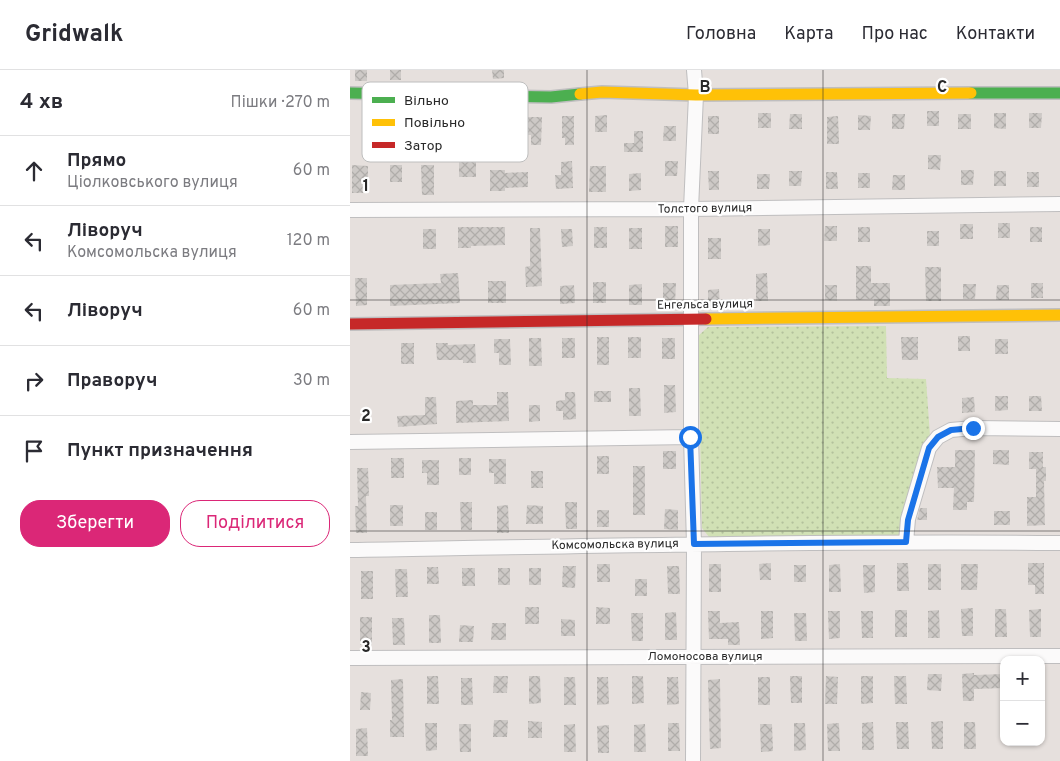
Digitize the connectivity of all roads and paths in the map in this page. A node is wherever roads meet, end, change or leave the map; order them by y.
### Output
1 (694, 70) edge
2 (1060, 93) edge
3 (696, 95) junction
4 (528, 96) edge
5 (1060, 204) edge
6 (691, 209) junction
7 (350, 210) edge
8 (1060, 315) edge
9 (691, 319) junction
10 (350, 324) edge
11 (1060, 429) edge
12 (690, 437) junction
13 (350, 442) edge
14 (906, 542) junction
15 (1060, 543) edge
16 (694, 544) junction
17 (350, 550) edge
18 (1060, 656) edge
19 (694, 657) junction
20 (350, 658) edge
21 (693, 761) edge

1 - 3 street
2 - 3 street
3 - 4 street
3 - 6 street
5 - 6 street, Толстого вулиця
6 - 7 street, Толстого вулиця
6 - 9 street
8 - 9 street, Енгельса вулиця
9 - 10 street, Енгельса вулиця
9 - 12 street
11 - 14 street
12 - 13 street
12 - 16 street
14 - 15 street, Комсомольска вулиця
14 - 16 street, Комсомольска вулиця
16 - 17 street, Комсомольска вулиця
16 - 19 street
18 - 19 street, Ломоносова вулиця
19 - 20 street, Ломоносова вулиця
19 - 21 street

